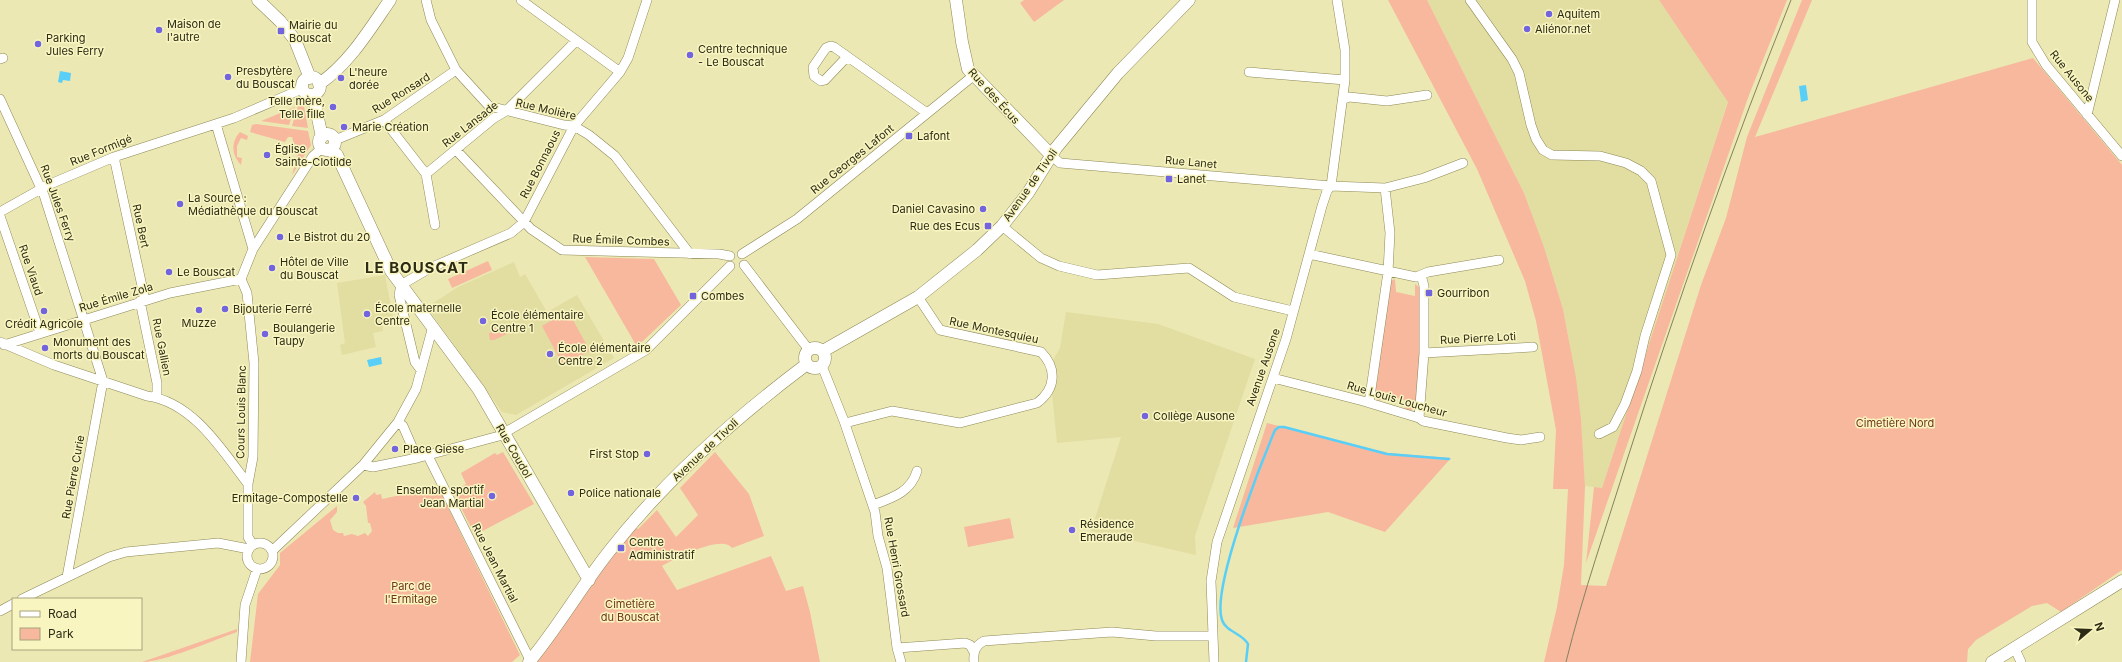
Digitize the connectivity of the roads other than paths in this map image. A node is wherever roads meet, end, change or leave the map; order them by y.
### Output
1 (258, 0) edge
2 (390, 0) edge
3 (426, 0) edge
4 (521, 0) edge
5 (648, 0) edge
6 (956, 0) edge
7 (1189, 0) edge
8 (1337, 0) edge
9 (1470, 0) edge
10 (2032, 0) edge
11 (2115, 0) edge
12 (576, 41) junction
13 (849, 58) dead end
14 (456, 70) junction
15 (620, 72) junction
16 (1249, 72) dead end
17 (973, 76) junction
18 (1345, 80) junction
19 (311, 86) junction
20 (1427, 96) dead end
21 (0, 99) edge
22 (1344, 99) junction
23 (506, 111) junction
24 (927, 113) junction
25 (2087, 115) junction
26 (384, 120) junction
27 (216, 124) junction
28 (574, 126) junction
29 (327, 144) junction
30 (456, 150) junction
31 (1052, 156) junction
32 (2122, 156) edge
33 (114, 157) junction
34 (1463, 163) dead end
35 (426, 174) junction
36 (1330, 186) junction
37 (1385, 188) junction
38 (42, 190) junction
39 (0, 212) edge
40 (0, 216) edge
41 (524, 222) junction
42 (435, 225) dead end
43 (1002, 226) junction
44 (253, 249) junction
45 (690, 254) junction
46 (742, 254) junction
47 (1309, 254) junction
48 (1499, 260) dead end
49 (730, 261) junction
50 (744, 265) junction
51 (1388, 272) junction
52 (1421, 275) junction
53 (241, 279) junction
54 (401, 285) junction
55 (918, 297) junction
56 (143, 300) junction
57 (1294, 311) junction
58 (82, 320) junction
59 (432, 326) junction
60 (40, 333) junction
61 (2, 345) edge
62 (1533, 347) dead end
63 (809, 350) junction
64 (823, 351) junction
65 (1424, 353) junction
66 (807, 364) junction
67 (822, 366) junction
68 (421, 370) junction
69 (1272, 378) junction
70 (102, 381) junction
71 (157, 397) junction
72 (1369, 403) junction
73 (1419, 418) junction
74 (398, 422) junction
75 (845, 423) junction
76 (503, 433) junction
77 (1599, 434) dead end
78 (1540, 437) dead end
79 (428, 456) junction
80 (417, 458) junction
81 (363, 465) junction
82 (917, 471) dead end
83 (248, 484) junction
84 (873, 505) junction
85 (251, 547) junction
86 (272, 551) junction
87 (257, 569) junction
88 (67, 577) junction
89 (589, 580) junction
90 (2122, 581) edge
91 (24, 598) edge
92 (12, 605) edge
93 (0, 611) edge
94 (1213, 636) junction
95 (2014, 647) junction
96 (897, 648) junction
97 (974, 652) junction
98 (530, 661) edge
99 (241, 662) edge
100 (901, 662) edge
101 (974, 662) edge
102 (1214, 662) edge
103 (1992, 662) edge
104 (2021, 662) edge

1 - 19 street
2 - 19 street
3 - 14 street, Rue Molière
4 - 12 street
5 - 15 street, Rue Bonnaous
6 - 17 street, Rue des Écus
7 - 31 street, Avenue de Tivoli
8 - 18 street, Avenue Ausone
9 - 77 street
10 - 25 street, Rue Ausone
11 - 25 street
12 - 15 street
12 - 23 street, Rue Lansade
13 - 24 street
14 - 23 street, Rue Molière
14 - 26 street, Rue Ronsard
15 - 28 street, Rue Bonnaous
16 - 18 street
17 - 24 street, Rue Georges Lafont
17 - 31 street, Rue des Écus
18 - 22 street, Avenue Ausone
19 - 27 street, Rue Formigé
19 - 29 street
20 - 22 street
21 - 38 street, Rue Jules Ferry
22 - 36 street, Avenue Ausone
23 - 28 street, Rue Molière
23 - 30 street, Rue Lansade
24 - 46 street, Rue Georges Lafont
25 - 32 street, Rue Ausone
26 - 29 street, Rue Ronsard
26 - 35 street
27 - 33 street, Rue Formigé
27 - 44 street
28 - 41 street, Rue Bonnaous
28 - 45 street, Rue Molière
29 - 44 street
29 - 54 street
30 - 35 street, Rue Lansade
30 - 41 street, Rue Émile Combes
31 - 36 street, Rue Lanet
31 - 43 street, Avenue de Tivoli
33 - 38 street, Rue Formigé
33 - 56 street, Rue Bert
34 - 37 street, Rue Lanet
35 - 42 street
36 - 37 street, Rue Lanet
36 - 47 street, Avenue Ausone
37 - 51 street
38 - 39 street, Rue Formigé
38 - 58 street, Rue Jules Ferry
40 - 60 street, Rue Viaud
41 - 45 street, Rue Émile Combes
41 - 54 street, Rue Bonnaous
43 - 55 street, Avenue de Tivoli
43 - 57 street
44 - 53 street
45 - 49 street, Rue Émile Combes
46 - 49 street
46 - 50 street
47 - 51 street
47 - 57 street, Avenue Ausone
48 - 52 street
49 - 50 street
49 - 76 street
50 - 63 street
51 - 52 street
51 - 72 street
52 - 65 street
53 - 56 street, Rue Émile Zola
53 - 83 street, Cours Louis Blanc
54 - 59 street, Rue Coudol
54 - 68 street
55 - 64 street, Avenue de Tivoli
55 - 75 street, Rue Montesquieu
56 - 58 street, Rue Émile Zola
56 - 71 street, Rue Gallien
57 - 69 street, Avenue Ausone
58 - 60 street, Rue Émile Zola
58 - 70 street, Rue Jules Ferry
59 - 68 street
59 - 76 street, Rue Coudol
60 - 61 street, Rue Émile Zola
61 - 70 street
62 - 65 street, Rue Pierre Loti
63 - 64 street
63 - 66 street
64 - 67 street
65 - 73 street
66 - 67 street
66 - 89 street, Avenue de Tivoli
67 - 75 street, Rue Henri Grossard
68 - 74 street
69 - 72 street, Rue Louis Loucheur
69 - 94 street, Avenue Ausone
70 - 71 street
70 - 88 street, Rue Pierre Curie
71 - 83 street
72 - 73 street, Rue Louis Loucheur
73 - 78 street, Rue Louis Loucheur
74 - 80 street
74 - 81 street
75 - 84 street, Rue Henri Grossard
76 - 79 street
76 - 89 street, Rue Coudol
79 - 80 street
79 - 98 street, Rue Jean Martial
80 - 81 street
81 - 86 street
82 - 84 street
83 - 85 street, Cours Louis Blanc
84 - 96 street, Rue Henri Grossard
85 - 86 street
85 - 87 street
85 - 88 street
86 - 87 street
87 - 99 street
88 - 91 street
89 - 98 street, Avenue de Tivoli
90 - 95 street
92 - 93 street
94 - 97 street
94 - 102 street, Avenue Ausone
95 - 103 street
95 - 104 street
96 - 97 street
96 - 100 street, Rue Henri Grossard
97 - 101 street

